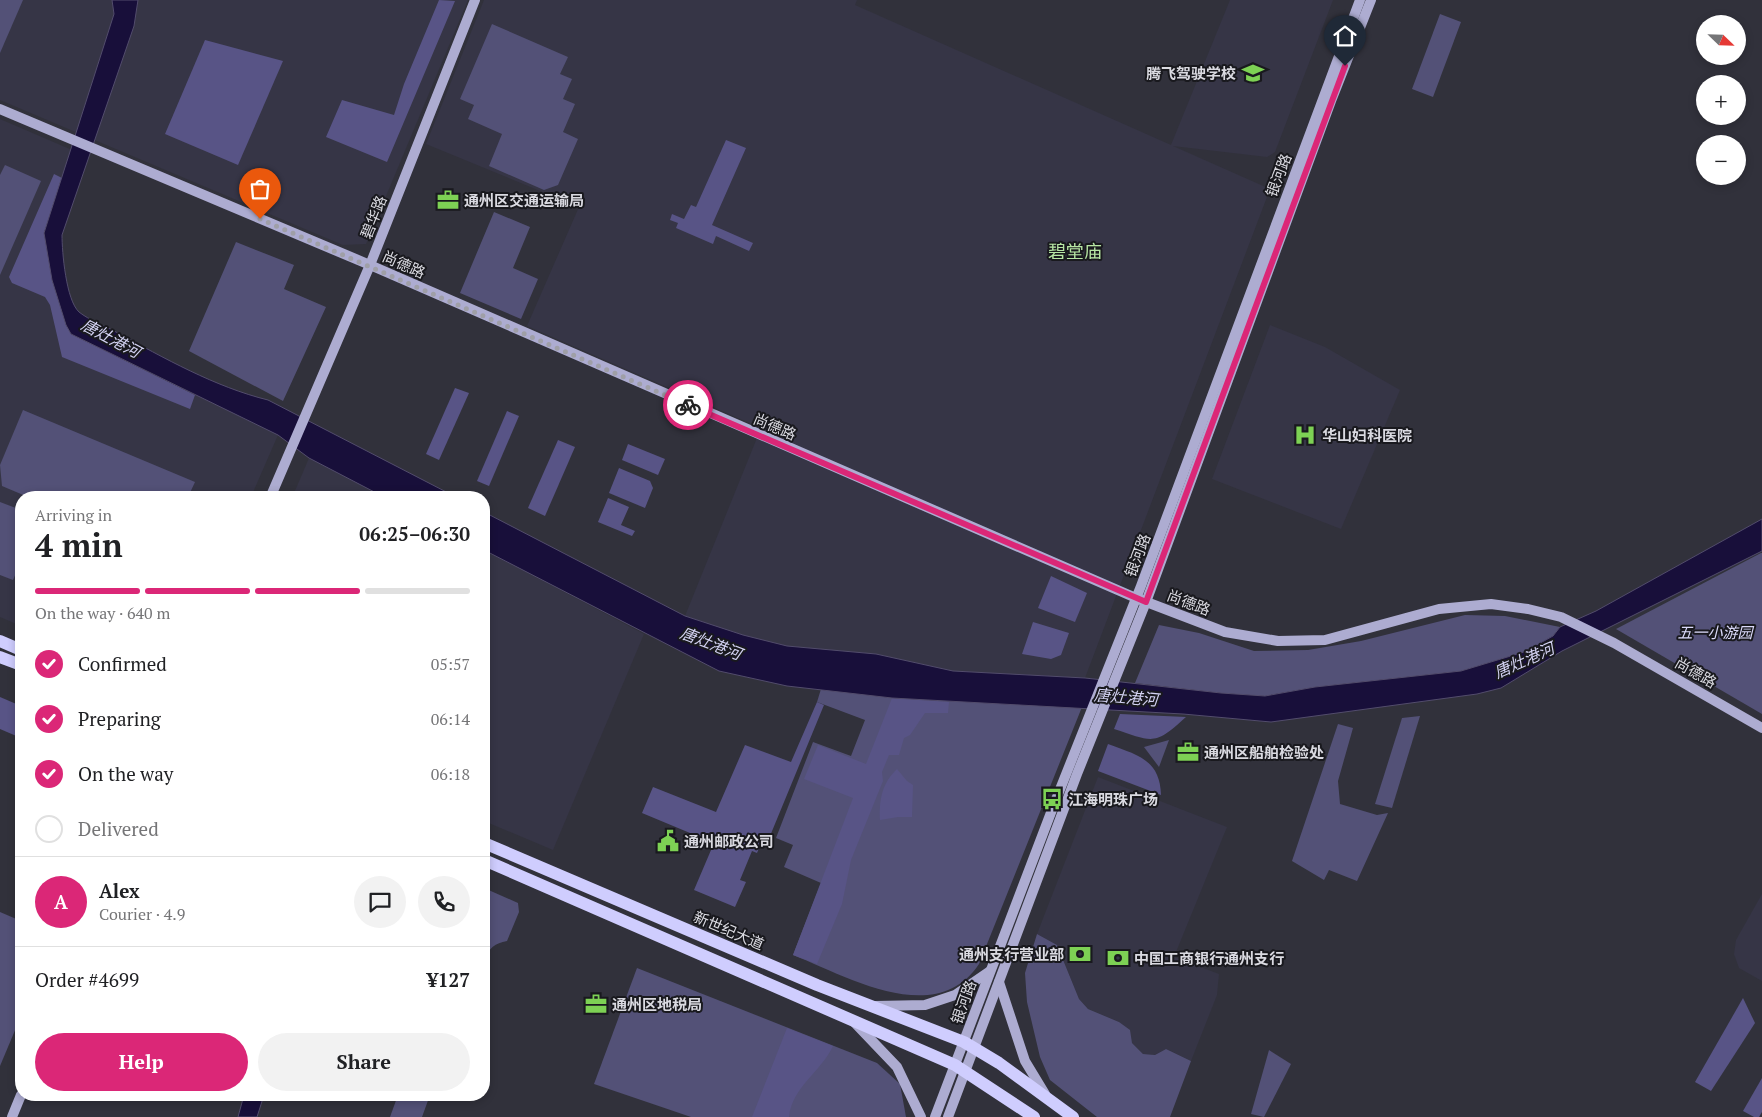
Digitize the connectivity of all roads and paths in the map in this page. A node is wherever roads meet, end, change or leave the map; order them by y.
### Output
1 (475, 0) edge
2 (1360, 0) edge
3 (1371, 0) edge
4 (0, 109) edge
5 (370, 265) junction
6 (273, 491) edge
7 (1141, 600) junction
8 (0, 641) edge
9 (15, 647) edge
10 (0, 656) edge
11 (15, 662) edge
12 (1762, 728) edge
13 (490, 846) edge
14 (490, 863) edge
15 (990, 971) junction
16 (999, 982) junction
17 (870, 1006) junction
18 (852, 1020) junction
19 (969, 1046) junction
20 (960, 1068) junction
21 (1045, 1095) junction
22 (19, 1101) edge
23 (12, 1117) edge
24 (921, 1117) edge
25 (935, 1117) edge
26 (948, 1117) edge
27 (1034, 1117) edge
28 (1073, 1117) edge

1 - 5 main road, 碧华路
2 - 7 main road, 银河路
3 - 7 main road, 银河路
4 - 5 main road, 尚德路
5 - 6 main road, 碧华路
5 - 7 main road, 尚德路
7 - 12 main road, 尚德路
7 - 15 main road, 银河路
7 - 16 main road, 银河路
8 - 9 main road
10 - 11 main road
13 - 17 main road, 新世纪大道
14 - 18 main road
15 - 17 main road
15 - 19 main road, 银河路
16 - 19 main road, 银河路
16 - 21 main road
17 - 19 main road, 新世纪大道
18 - 20 main road
18 - 24 main road
19 - 20 main road, 银河路
19 - 21 main road, 新世纪大道
20 - 25 main road, 银河路
20 - 26 main road, 银河路
20 - 27 main road
21 - 28 main road, 新世纪大道
22 - 23 main road

